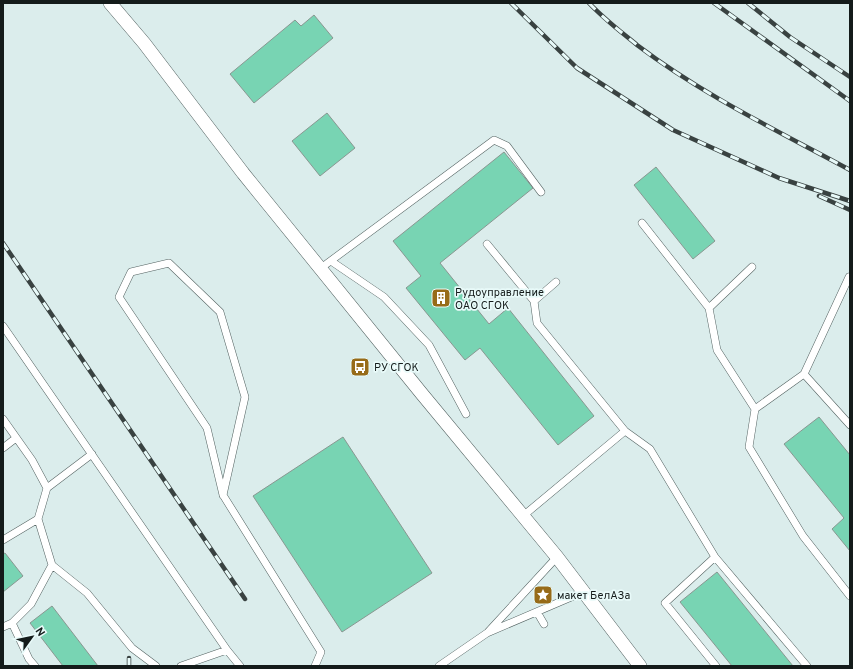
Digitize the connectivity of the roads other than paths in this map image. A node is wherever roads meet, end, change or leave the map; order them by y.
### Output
1 (110, 3) edge
2 (541, 192) dead end
3 (642, 223) dead end
4 (487, 244) dead end
5 (326, 264) junction
6 (752, 267) dead end
7 (849, 277) dead end
8 (556, 282) dead end
9 (534, 300) junction
10 (709, 308) junction
11 (3, 326) edge
12 (804, 374) junction
13 (755, 409) junction
14 (466, 414) dead end
15 (3, 419) edge
16 (850, 425) edge
17 (625, 431) junction
18 (16, 438) junction
19 (3, 448) edge
20 (92, 454) junction
21 (47, 488) junction
22 (223, 496) junction
23 (523, 516) junction
24 (38, 519) junction
25 (3, 540) edge
26 (557, 557) junction
27 (715, 557) junction
28 (52, 564) junction
29 (583, 592) junction
30 (850, 596) edge
31 (537, 612) junction
32 (12, 623) junction
33 (544, 624) dead end
34 (3, 627) edge
35 (487, 633) junction
36 (227, 650) junction
37 (35, 666) edge
38 (156, 666) edge
39 (181, 666) edge
40 (240, 666) edge
41 (315, 666) edge
42 (439, 666) edge
43 (640, 666) edge
44 (716, 666) edge
45 (807, 666) edge

1 - 5 street
2 - 5 lane
3 - 10 lane
4 - 9 lane
5 - 14 lane
5 - 23 street
6 - 10 lane
7 - 12 lane
8 - 9 lane
9 - 17 lane
10 - 13 lane
11 - 20 lane
12 - 13 lane
12 - 16 lane
13 - 30 lane
15 - 18 lane
17 - 23 lane
17 - 27 lane
18 - 19 lane
18 - 21 lane
20 - 21 lane
20 - 36 lane
21 - 24 lane
22 - 22 lane
22 - 41 lane
23 - 26 street
24 - 25 lane
24 - 28 lane
26 - 29 street
26 - 35 lane
27 - 44 lane
27 - 45 lane
28 - 32 lane
28 - 38 lane
29 - 31 lane
29 - 43 street
31 - 33 lane
31 - 35 lane
32 - 34 lane
32 - 37 lane
35 - 42 lane
36 - 39 lane
36 - 40 lane

